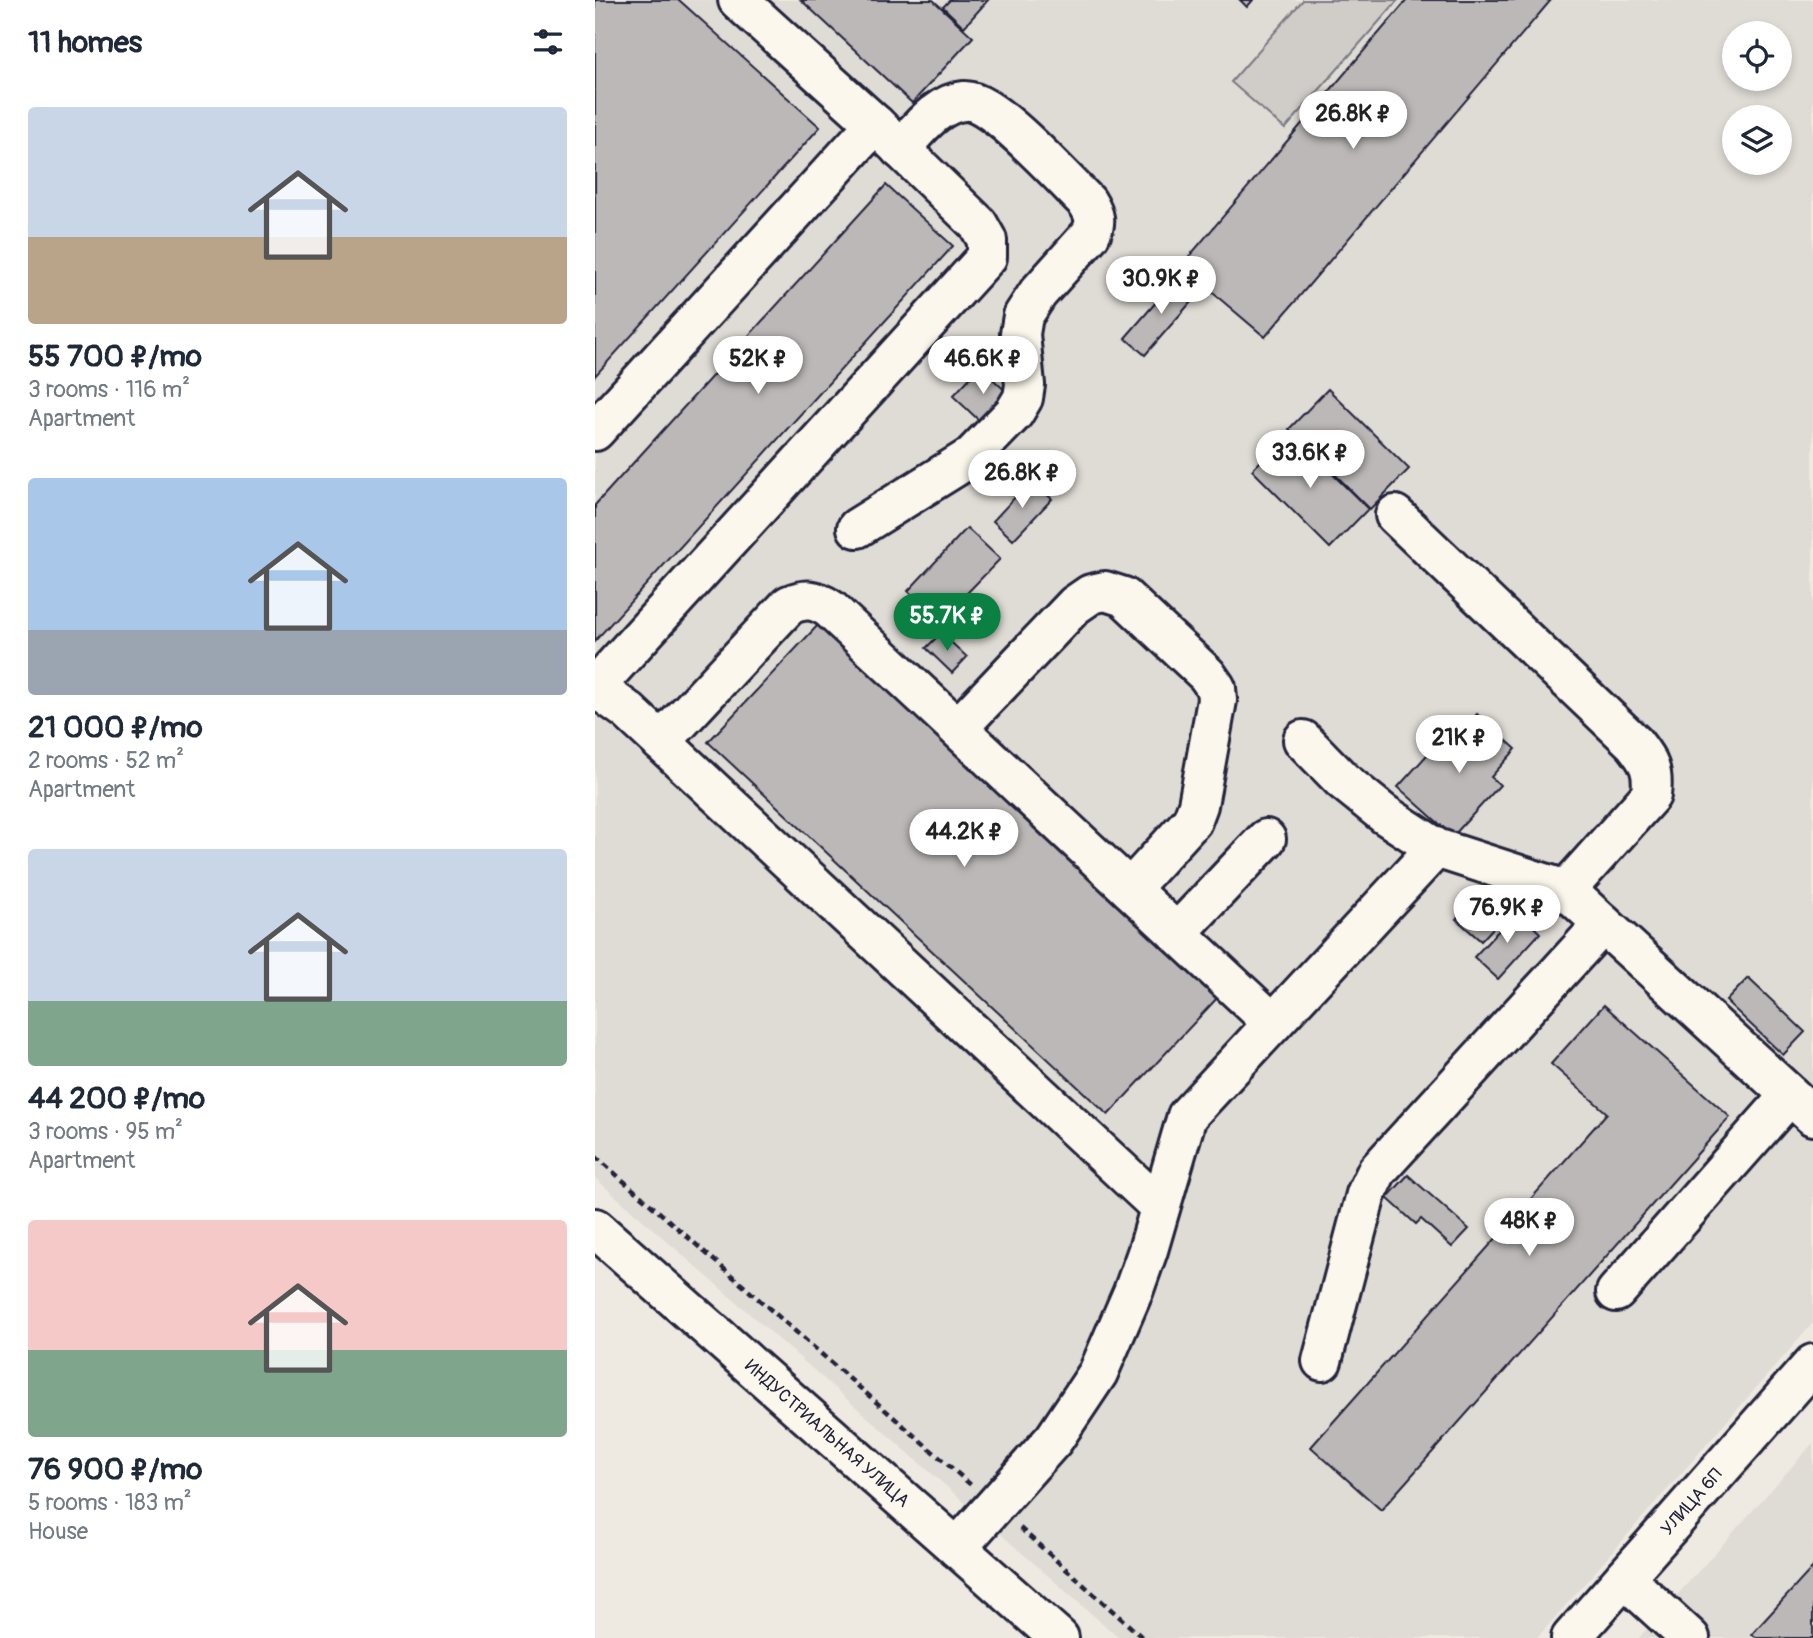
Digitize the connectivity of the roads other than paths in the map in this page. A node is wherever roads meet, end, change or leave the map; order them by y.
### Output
1 (738, 0) edge
2 (887, 136) junction
3 (595, 431) edge
4 (1395, 515) dead end
5 (857, 527) dead end
6 (596, 688) edge
7 (958, 728) junction
8 (1303, 740) dead end
9 (661, 742) junction
10 (1266, 839) dead end
11 (1436, 848) junction
12 (1130, 889) junction
13 (1566, 890) junction
14 (1604, 924) junction
15 (1177, 933) junction
16 (1273, 1023) junction
17 (1801, 1105) edge
18 (1160, 1208) junction
19 (595, 1228) edge
20 (1616, 1292) dead end
21 (1322, 1361) dead end
22 (1813, 1364) edge
23 (957, 1548) junction
24 (1624, 1578) junction
25 (1059, 1638) edge
26 (1571, 1638) edge
27 (1690, 1638) edge

1 - 2 main road
2 - 3 main road
2 - 5 main road
2 - 6 main road
4 - 13 main road
6 - 9 main road
7 - 9 main road
7 - 12 main road
7 - 12 main road
8 - 11 main road
9 - 18 main road
10 - 15 main road
11 - 13 main road
11 - 16 main road
12 - 15 main road
13 - 14 main road
14 - 17 main road
14 - 21 main road
15 - 16 main road
16 - 18 main road
17 - 20 main road
18 - 23 main road
19 - 23 main road, ИНДУСТРИАЛЬНАЯ УЛИЦА
22 - 24 main road, УЛИЦА 6П
23 - 25 main road, ИНДУСТРИАЛЬНАЯ УЛИЦА
24 - 26 main road, УЛИЦА 6П
24 - 27 main road

